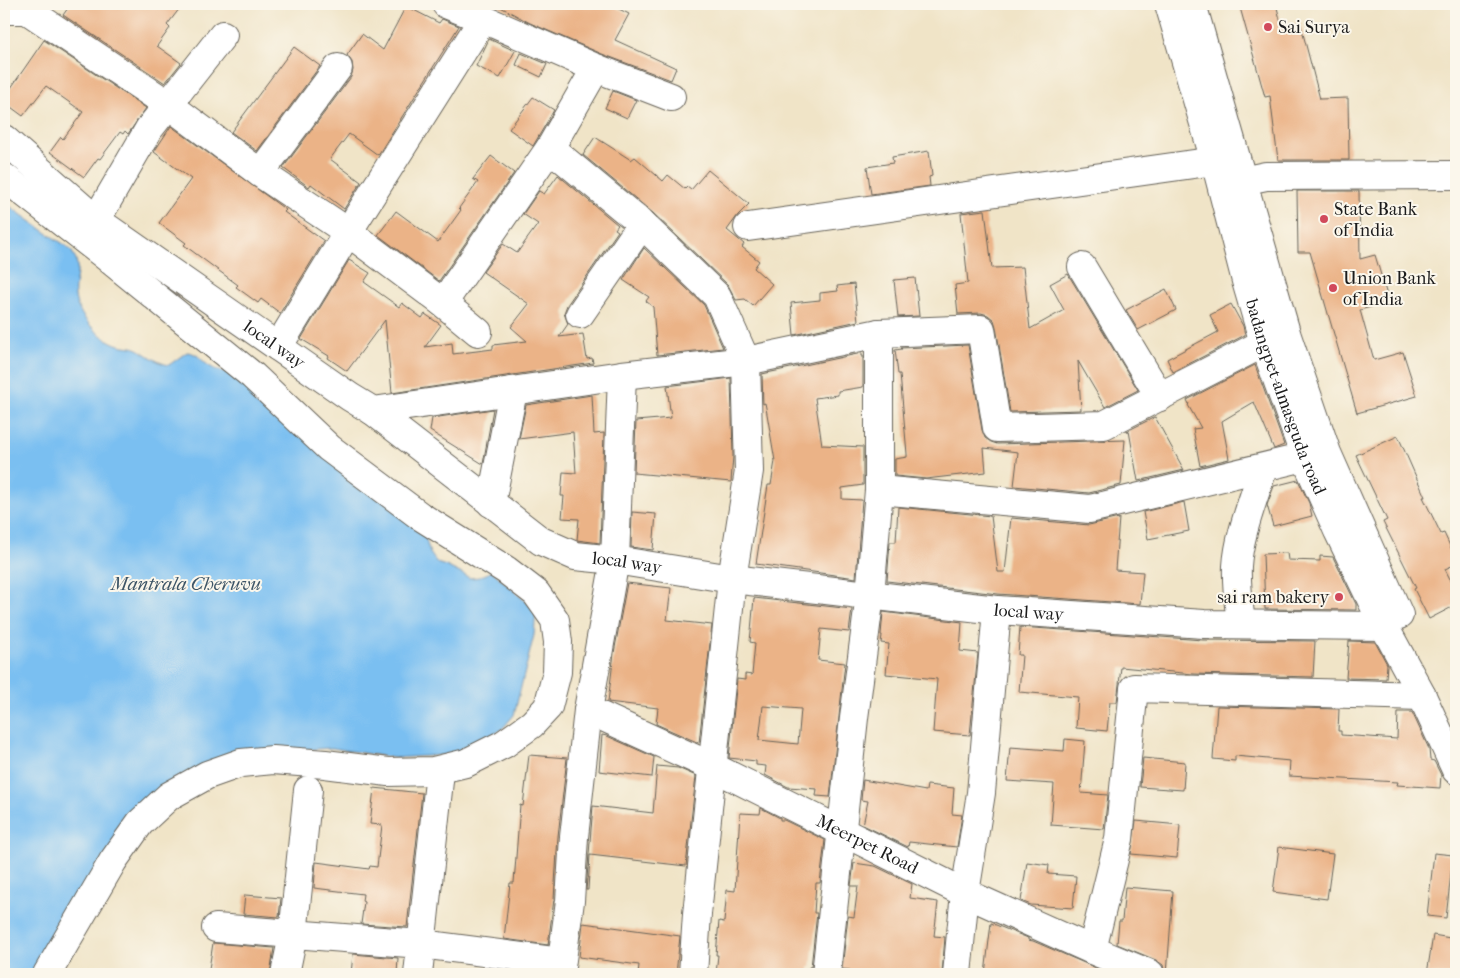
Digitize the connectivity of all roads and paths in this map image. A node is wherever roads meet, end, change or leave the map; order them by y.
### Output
1 (446, 4) edge
2 (1169, 4) edge
3 (1192, 4) edge
4 (21, 8) edge
5 (483, 19) junction
6 (223, 35) dead end
7 (338, 68) dead end
8 (596, 68) junction
9 (671, 97) dead end
10 (168, 105) junction
11 (4, 139) edge
12 (550, 148) junction
13 (1215, 160) junction
14 (260, 173) junction
15 (1456, 175) edge
16 (4, 177) edge
17 (1242, 181) junction
18 (96, 220) junction
19 (642, 224) junction
20 (748, 227) dead end
21 (348, 232) junction
22 (1082, 267) dead end
23 (1258, 279) junction
24 (443, 303) junction
25 (580, 314) dead end
26 (478, 332) dead end
27 (879, 333) junction
28 (1264, 342) junction
29 (278, 347) junction
30 (746, 360) junction
31 (622, 375) junction
32 (513, 392) junction
33 (1160, 398) junction
34 (373, 411) junction
35 (1305, 457) junction
36 (1262, 468) junction
37 (879, 490) junction
38 (491, 503) junction
39 (615, 560) junction
40 (732, 580) junction
41 (870, 595) junction
42 (997, 610) junction
43 (1241, 624) junction
44 (1384, 626) junction
45 (1422, 696) junction
46 (588, 710) junction
47 (1456, 729) edge
48 (713, 767) junction
49 (1456, 770) edge
50 (439, 782) dead end
51 (308, 790) dead end
52 (842, 831) junction
53 (965, 893) junction
54 (216, 928) dead end
55 (292, 935) junction
56 (421, 944) junction
57 (1092, 950) junction
58 (561, 968) edge
59 (48, 974) edge
60 (285, 974) edge
61 (418, 974) edge
62 (693, 974) edge
63 (826, 974) edge
64 (956, 974) edge
65 (1150, 974) edge

1 - 5 street
2 - 13 street, badangpet-almasguda road
3 - 17 street, badangpet-almasguda road
4 - 10 street
5 - 8 street
5 - 21 street
6 - 10 street
7 - 14 street
8 - 9 street
8 - 12 street
10 - 14 street
10 - 18 street
11 - 18 street, local way
12 - 19 street
12 - 24 street
13 - 20 street
13 - 23 street, badangpet-almasguda road
14 - 21 street
15 - 17 street
16 - 59 street
17 - 23 street, badangpet-almasguda road
18 - 29 street, local way
19 - 25 street
19 - 30 street
21 - 24 street
21 - 29 street
22 - 33 street
23 - 28 street, badangpet-almasguda road
23 - 47 street, badangpet-almasguda road
24 - 26 street
27 - 30 street
27 - 33 street
27 - 37 street
28 - 33 street
28 - 35 street, badangpet-almasguda road
29 - 34 street, local way
30 - 31 street
30 - 40 street
31 - 32 street
31 - 39 street
32 - 34 street
32 - 38 street
34 - 38 street, local way
35 - 36 street
35 - 44 street, badangpet-almasguda road
36 - 37 street
36 - 43 street
37 - 41 street
38 - 39 street, local way
39 - 40 street, local way
39 - 46 street
40 - 41 street, local way
40 - 48 street
41 - 42 street, local way
41 - 52 street
42 - 43 street, local way
42 - 53 street
43 - 44 street, local way
44 - 45 street, badangpet-almasguda road
45 - 49 street, badangpet-almasguda road
45 - 57 street
46 - 48 street, Meerpet Road
46 - 58 street
48 - 52 street, Meerpet Road
48 - 62 street
50 - 56 street
51 - 55 street
52 - 53 street, Meerpet Road
52 - 63 street
53 - 57 street, Meerpet Road
53 - 64 street
54 - 55 street
55 - 56 street
55 - 60 street
56 - 58 street
56 - 61 street
57 - 65 street, Meerpet Road

